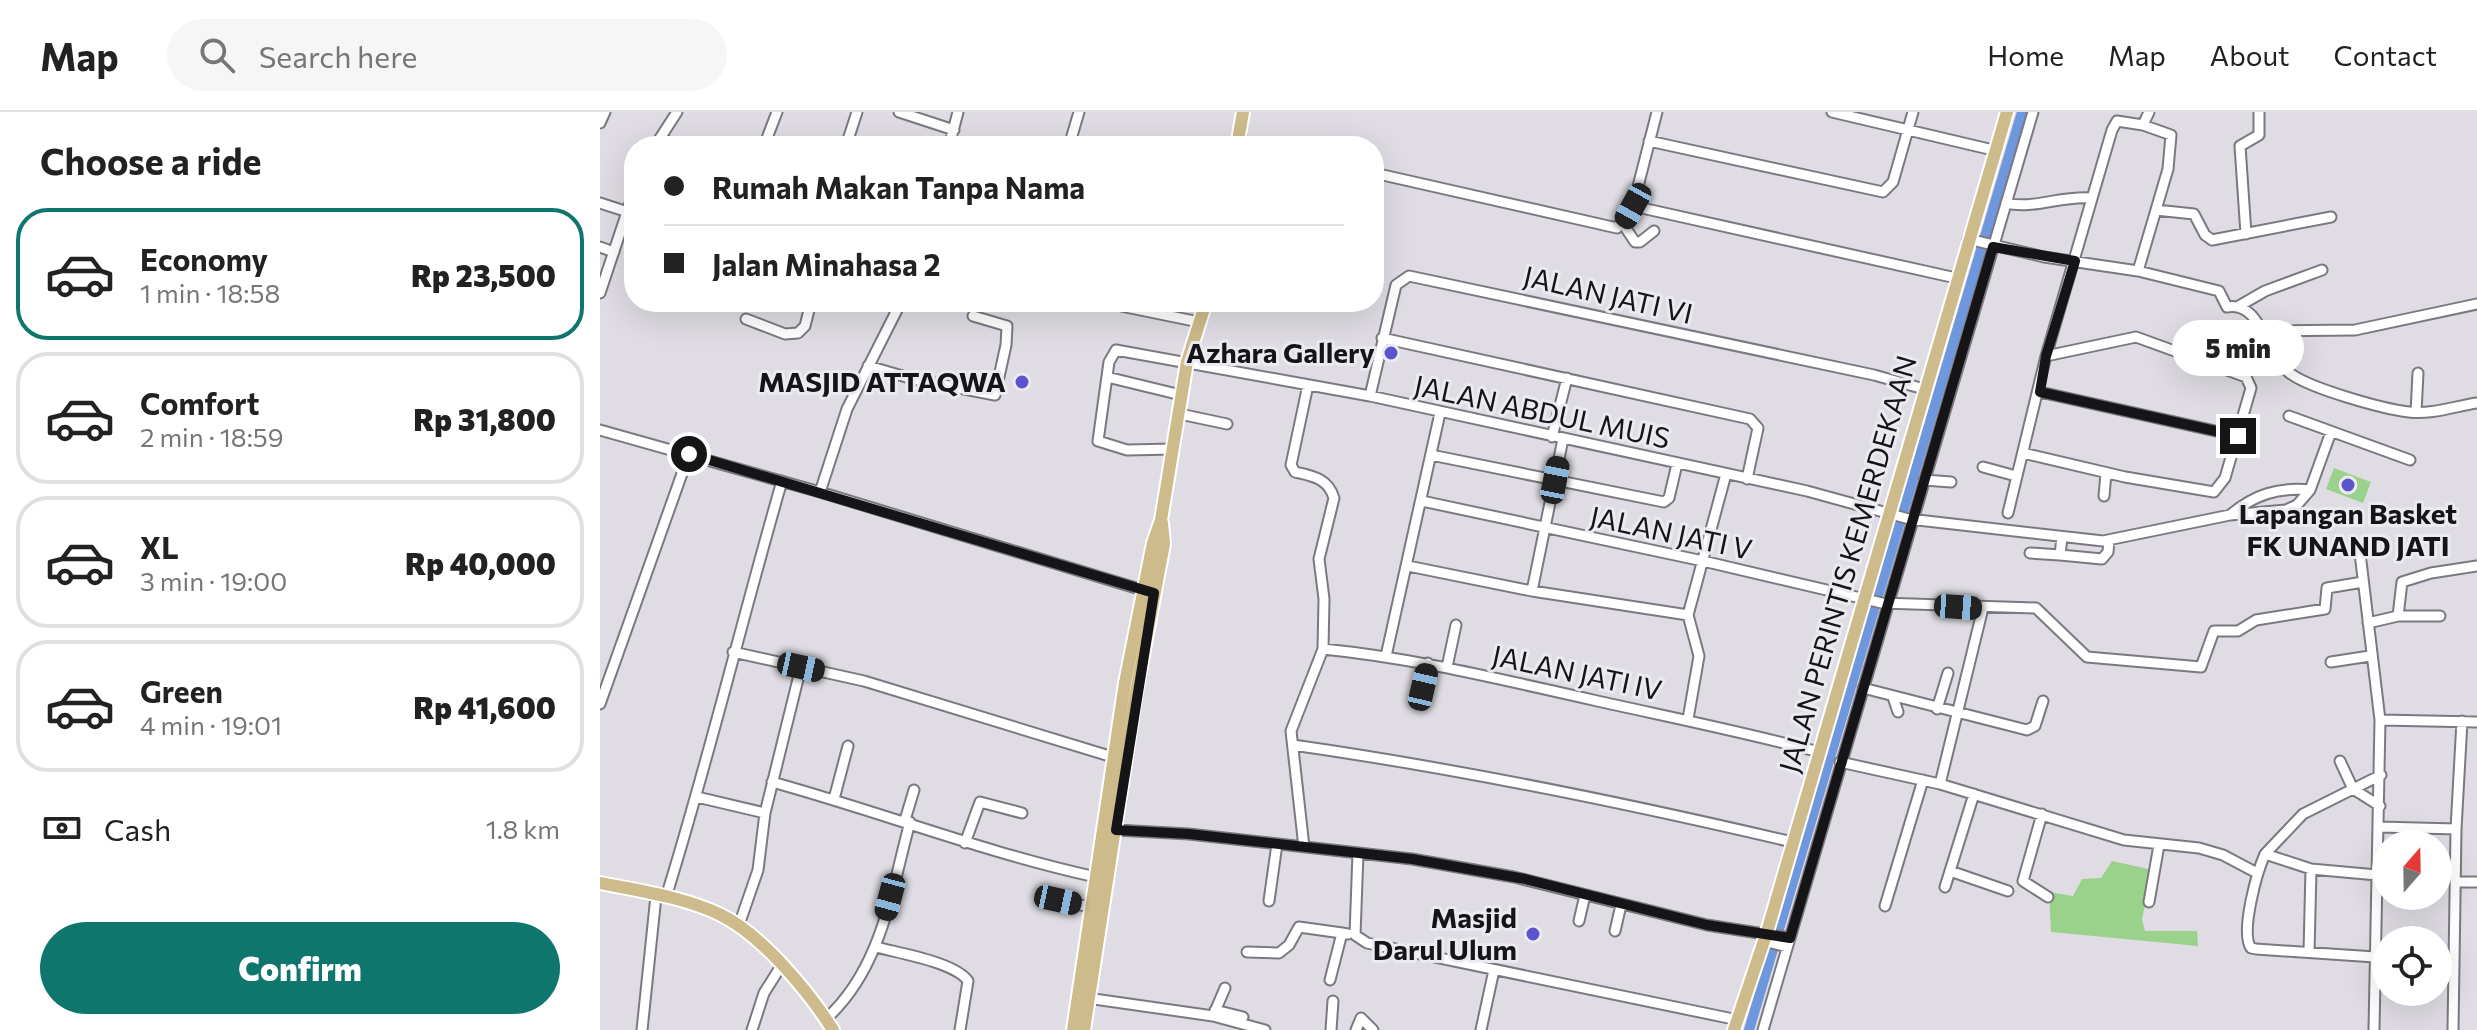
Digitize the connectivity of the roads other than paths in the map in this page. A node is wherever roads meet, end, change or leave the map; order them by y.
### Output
1 (605, 112) edge
2 (677, 112) edge
3 (857, 112) edge
4 (899, 112) edge
5 (958, 112) edge
6 (1079, 112) edge
7 (1657, 112) edge
8 (1832, 112) edge
9 (1913, 112) edge
10 (2007, 112) edge
11 (2033, 112) edge
12 (2149, 112) edge
13 (2259, 112) edge
14 (776, 113) edge
15 (1239, 113) edge
16 (600, 123) edge
17 (2143, 125) junction
18 (1909, 129) junction
19 (954, 130) junction
20 (662, 136) edge
21 (768, 136) edge
22 (849, 136) edge
23 (952, 136) edge
24 (1072, 136) edge
25 (1238, 136) edge
26 (1649, 141) junction
27 (1993, 150) junction
28 (1384, 175) edge
29 (2091, 198) junction
30 (600, 203) edge
31 (2006, 203) junction
32 (1633, 206) junction
33 (2156, 210) junction
34 (624, 211) edge
35 (2331, 217) dead end
36 (1623, 224) junction
37 (624, 228) edge
38 (1654, 231) dead end
39 (2246, 234) junction
40 (1971, 240) junction
41 (1991, 246) junction
42 (600, 247) edge
43 (614, 252) junction
44 (2075, 261) junction
45 (2322, 270) dead end
46 (2138, 271) junction
47 (1956, 278) junction
48 (600, 293) edge
49 (2477, 304) edge
50 (2239, 306) junction
51 (808, 312) edge
52 (894, 312) edge
53 (1150, 312) edge
54 (1202, 312) edge
55 (973, 316) dead end
56 (746, 319) dead end
57 (1199, 322) junction
58 (2261, 331) junction
59 (1382, 338) junction
60 (2046, 356) junction
61 (1187, 362) junction
62 (868, 366) junction
63 (2418, 373) dead end
64 (1107, 377) junction
65 (1567, 378) junction
66 (1308, 385) junction
67 (1924, 389) junction
68 (2040, 392) junction
69 (1181, 395) junction
70 (1370, 396) junction
71 (2477, 403) edge
72 (2416, 412) junction
73 (1440, 413) junction
74 (1180, 414) junction
75 (2289, 416) dead end
76 (1227, 424) dead end
77 (600, 430) edge
78 (2331, 432) junction
79 (2238, 436) junction
80 (1557, 438) junction
81 (1174, 449) junction
82 (2023, 453) junction
83 (689, 454) junction
84 (1431, 455) junction
85 (2410, 460) dead end
86 (1677, 464) junction
87 (1983, 467) dead end
88 (2106, 473) junction
89 (1726, 474) junction
90 (2016, 476) junction
91 (1747, 479) junction
92 (1555, 480) junction
93 (1924, 480) junction
94 (782, 481) junction
95 (1951, 482) dead end
96 (2310, 490) junction
97 (820, 492) junction
98 (2104, 496) dead end
99 (1422, 501) junction
100 (1890, 513) junction
101 (2008, 513) dead end
102 (2230, 515) junction
103 (1911, 519) junction
104 (1545, 530) junction
105 (2062, 537) junction
106 (2109, 541) junction
107 (2030, 553) dead end
108 (2360, 553) dead end
109 (2060, 555) junction
110 (1703, 561) junction
111 (1408, 566) junction
112 (2477, 566) edge
113 (2363, 582) junction
114 (1532, 591) junction
115 (1149, 592) junction
116 (1867, 599) junction
117 (1885, 604) junction
118 (1983, 608) junction
119 (1688, 615) junction
120 (2398, 616) junction
121 (2440, 616) dead end
122 (2368, 623) junction
123 (1456, 625) dead end
124 (1323, 649) junction
125 (733, 652) junction
126 (1386, 656) junction
127 (2370, 656) junction
128 (2331, 662) dead end
129 (1428, 663) junction
130 (801, 667) junction
131 (1447, 667) junction
132 (1948, 673) dead end
133 (1423, 687) dead end
134 (1863, 688) junction
135 (1893, 697) junction
136 (2043, 701) dead end
137 (600, 704) edge
138 (1937, 709) junction
139 (1898, 712) dead end
140 (1959, 713) junction
141 (1688, 719) junction
142 (2380, 720) junction
143 (2462, 721) junction
144 (2477, 722) edge
145 (1293, 745) junction
146 (848, 746) dead end
147 (1819, 752) junction
148 (1116, 758) junction
149 (2340, 761) dead end
150 (1840, 762) junction
151 (2381, 775) junction
152 (1923, 780) junction
153 (772, 782) junction
154 (1940, 784) junction
155 (2353, 789) junction
156 (914, 790) dead end
157 (1974, 794) junction
158 (697, 797) junction
159 (834, 799) junction
160 (2380, 806) junction
161 (765, 813) junction
162 (1022, 813) dead end
163 (2042, 814) junction
164 (908, 821) junction
165 (2379, 827) junction
166 (2456, 829) junction
167 (1116, 830) junction
168 (2379, 830) edge
169 (1792, 842) junction
170 (965, 843) junction
171 (1277, 844) junction
172 (2159, 845) junction
173 (1304, 847) junction
174 (1358, 853) junction
175 (2265, 854) junction
176 (2311, 869) junction
177 (1950, 871) junction
178 (2257, 873) junction
179 (2372, 875) edge
180 (1096, 877) junction
181 (2455, 882) junction
182 (2477, 882) edge
183 (600, 883) edge
184 (1945, 887) dead end
185 (2008, 891) dead end
186 (1585, 895) junction
187 (661, 896) junction
188 (2048, 897) dead end
189 (1058, 900) dead end
190 (1269, 901) dead end
191 (2149, 902) dead end
192 (1621, 905) junction
193 (1885, 906) dead end
194 (1090, 907) junction
195 (1579, 921) dead end
196 (739, 925) junction
197 (1615, 931) dead end
198 (1342, 933) junction
199 (1355, 935) junction
200 (1776, 940) junction
201 (876, 947) junction
202 (1247, 952) dead end
203 (2309, 952) junction
204 (2372, 957) edge
205 (781, 966) junction
206 (1494, 970) junction
207 (1330, 980) dead end
208 (1225, 988) dead end
209 (1087, 998) junction
210 (1333, 1001) dead end
211 (2374, 1006) edge
212 (1214, 1013) junction
213 (1243, 1017) dead end
214 (830, 1024) edge
215 (1736, 1025) edge
216 (642, 1030) edge
217 (752, 1030) edge
218 (960, 1030) edge
219 (1073, 1030) edge
220 (1084, 1030) edge
221 (1265, 1030) edge
222 (1331, 1030) edge
223 (1356, 1030) edge
224 (1373, 1030) edge
225 (1481, 1030) edge
226 (1763, 1030) edge
227 (2374, 1030) edge
228 (2453, 1030) edge

1 - 16 street
2 - 20 street
3 - 22 street
4 - 19 street
5 - 19 street
6 - 24 street
7 - 26 street
8 - 18 street
9 - 18 street
10 - 27 main road, JALAN PERINTIS KEMERDEKAAN
11 - 31 street
12 - 17 street
13 - 39 street
14 - 21 street
15 - 25 main road
17 - 29 street
17 - 33 street
18 - 26 street
18 - 27 street
19 - 23 street
26 - 32 street
27 - 40 main road, JALAN PERINTIS KEMERDEKAAN
28 - 36 street
29 - 31 street
29 - 44 street
30 - 34 street
31 - 41 street
32 - 36 street
32 - 47 street
33 - 39 street
33 - 46 street
35 - 39 street
36 - 38 street
37 - 43 street
40 - 41 street
40 - 47 main road, JALAN PERINTIS KEMERDEKAAN
41 - 44 street
41 - 93 street
42 - 43 street
43 - 48 street
44 - 46 street
44 - 60 street
45 - 50 street
46 - 50 street
47 - 67 main road, JALAN PERINTIS KEMERDEKAAN
49 - 58 street
50 - 58 street
51 - 56 street
52 - 62 street
53 - 57 street
54 - 57 main road
55 - 62 street
57 - 61 main road
58 - 72 street
59 - 65 street
59 - 67 street, JALAN JATI VI
59 - 70 street, JALAN JATI VI
60 - 68 street
60 - 79 street
61 - 64 street, JALAN ABDUL MUIS
61 - 66 street, JALAN ABDUL MUIS
61 - 69 main road
62 - 97 street
63 - 72 street
64 - 69 street
64 - 81 street
65 - 80 street
65 - 91 street
66 - 70 street, JALAN ABDUL MUIS
66 - 124 street
67 - 100 main road, JALAN PERINTIS KEMERDEKAAN
68 - 79 street
68 - 82 street
69 - 74 main road
70 - 73 street, JALAN ABDUL MUIS
71 - 72 street
73 - 80 street, JALAN ABDUL MUIS
73 - 84 street
74 - 76 street
74 - 81 main road
75 - 78 street
77 - 83 street
78 - 85 street
78 - 96 street
79 - 88 street
80 - 86 street, JALAN ABDUL MUIS
80 - 92 street
81 - 115 main road
82 - 88 street
82 - 90 street
83 - 94 street
83 - 137 street
84 - 92 street
84 - 99 street
86 - 89 street, JALAN ABDUL MUIS
86 - 92 street
87 - 90 street
88 - 98 street
89 - 91 street, JALAN ABDUL MUIS
89 - 110 street
90 - 101 street
91 - 100 street, JALAN ABDUL MUIS
92 - 104 street
93 - 95 street
93 - 103 street
94 - 97 street
94 - 125 street
96 - 102 street
96 - 102 street
97 - 115 street
99 - 104 street, JALAN JATI V
99 - 111 street
100 - 103 street, JALAN ABDUL MUIS
100 - 116 main road, JALAN PERINTIS KEMERDEKAAN
102 - 106 street
103 - 105 street, JALAN ABDUL MUIS
103 - 117 street
104 - 110 street, JALAN JATI V
104 - 114 street
105 - 106 street, JALAN ABDUL MUIS
105 - 109 street
106 - 109 street
107 - 109 street
108 - 113 street
110 - 116 street, JALAN JATI V
110 - 119 street
111 - 114 street
111 - 126 street
112 - 120 street
113 - 118 street, JALAN JATI V
113 - 122 street
114 - 119 street
115 - 148 main road
115 - 167 main road
116 - 117 street, JALAN JATI V
116 - 147 main road, JALAN PERINTIS KEMERDEKAAN
117 - 118 street, JALAN JATI V
117 - 134 street
118 - 140 street
119 - 141 street
120 - 121 street
120 - 122 street
122 - 127 street
123 - 131 street
124 - 126 street, JALAN JATI IV
124 - 145 street
125 - 130 street
125 - 158 street
126 - 129 street, JALAN JATI IV
127 - 128 street
127 - 142 street
129 - 131 street, JALAN JATI IV
129 - 133 street
130 - 148 street
130 - 153 street
131 - 141 street, JALAN JATI IV
132 - 138 street
134 - 135 street
134 - 150 street
135 - 138 street
135 - 139 street
136 - 140 street
138 - 140 street
140 - 154 street
141 - 147 street, JALAN JATI IV
142 - 143 street
142 - 151 street
143 - 144 street
143 - 166 street
145 - 169 street
145 - 173 street
146 - 159 street
147 - 169 main road, JALAN PERINTIS KEMERDEKAAN
148 - 180 main road
149 - 155 street
150 - 152 street
150 - 200 street
151 - 155 street
151 - 160 street
152 - 154 street
152 - 193 street
153 - 159 street
153 - 161 street
154 - 157 street
155 - 160 street
155 - 175 street
156 - 164 street
157 - 163 street
157 - 177 street
158 - 161 street
158 - 187 street
159 - 164 street
160 - 165 street
161 - 196 street
162 - 170 street
163 - 172 street
163 - 188 street
164 - 170 street
164 - 201 street
165 - 166 street
165 - 168 street
166 - 181 street
167 - 171 street
167 - 209 main road
169 - 200 main road, JALAN PERINTIS KEMERDEKAAN
170 - 180 street
171 - 173 street
171 - 190 street
172 - 178 street
172 - 191 street
173 - 174 street
174 - 186 street
174 - 199 street
175 - 176 street
175 - 178 street
176 - 179 street
176 - 203 street
177 - 184 street
177 - 185 street
178 - 203 street
180 - 194 main road
181 - 182 street
181 - 228 street
183 - 187 main road
186 - 192 street
186 - 195 street
187 - 196 main road
187 - 216 street
189 - 194 street
192 - 197 street
192 - 200 street
194 - 219 main road
196 - 205 main road
198 - 199 street
198 - 202 street
198 - 207 street
199 - 206 street
200 - 215 main road, JALAN PERINTIS KEMERDEKAAN
200 - 226 street
201 - 214 street
201 - 218 street
203 - 204 street
205 - 214 main road
205 - 217 street
206 - 215 street
206 - 225 street
208 - 212 street
209 - 212 street
209 - 220 main road
210 - 222 street
211 - 227 street
212 - 213 street
212 - 221 street
223 - 224 street

